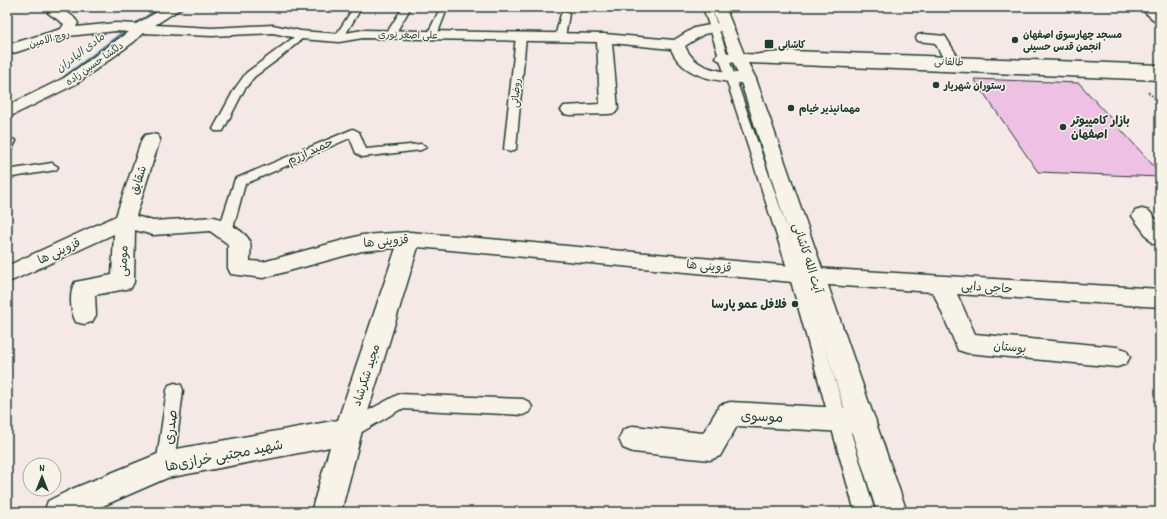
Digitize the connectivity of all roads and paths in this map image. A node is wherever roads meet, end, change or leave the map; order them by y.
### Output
1 (58, 7) edge
2 (152, 7) edge
3 (176, 7) edge
4 (358, 7) edge
5 (407, 7) edge
6 (707, 7) edge
7 (718, 7) edge
8 (1146, 7) edge
9 (444, 9) dead end
10 (565, 14) dead end
11 (1160, 18) edge
12 (718, 26) junction
13 (116, 27) junction
14 (138, 28) junction
15 (67, 32) junction
16 (391, 34) junction
17 (301, 35) junction
18 (432, 35) junction
19 (521, 36) junction
20 (560, 37) junction
21 (339, 38) junction
22 (604, 38) junction
23 (923, 38) dead end
24 (678, 45) junction
25 (7, 50) edge
26 (730, 58) junction
27 (955, 64) junction
28 (1160, 68) edge
29 (1160, 75) edge
30 (739, 78) junction
31 (7, 99) edge
32 (570, 110) dead end
33 (7, 113) edge
34 (219, 129) dead end
35 (7, 140) edge
36 (151, 140) dead end
37 (421, 147) dead end
38 (7, 149) edge
39 (510, 149) dead end
40 (52, 167) dead end
41 (7, 174) edge
42 (1142, 216) dead end
43 (125, 220) junction
44 (225, 232) junction
45 (1160, 238) edge
46 (410, 239) junction
47 (7, 275) edge
48 (805, 275) junction
49 (941, 284) junction
50 (1156, 303) edge
51 (84, 315) dead end
52 (1117, 357) dead end
53 (175, 390) dead end
54 (523, 407) dead end
55 (850, 420) junction
56 (348, 431) junction
57 (633, 439) dead end
58 (165, 465) junction
59 (59, 512) edge
60 (326, 512) edge
61 (865, 512) edge
62 (892, 512) edge

1 - 15 street
2 - 13 street, دلگشا حسین زاده
3 - 14 street, دلگشا حسین زاده
4 - 21 lane
5 - 16 lane
6 - 12 lane, آیت الله کاشانی
7 - 12 street, آیت الله کاشانی
8 - 11 street
9 - 18 lane
10 - 20 lane
12 - 24 street
12 - 26 street, آیت الله کاشانی
13 - 14 street, علی اصغر نوری
13 - 15 street, روح الامین
13 - 31 street, دلگشا حسین زاده
14 - 17 street, علی اصغر نوری
14 - 33 street, دلگشا حسین زاده
15 - 25 street, روح الامین
16 - 18 street, علی اصغر نوری
16 - 21 street, علی اصغر نوری
17 - 21 street, علی اصغر نوری
17 - 34 lane
18 - 19 street, علی اصغر نوری
19 - 20 street, علی اصغر نوری
19 - 39 lane, روضاتی
20 - 22 street, علی اصغر نوری
22 - 24 street, علی اصغر نوری
22 - 32 street
23 - 27 street
24 - 30 street
26 - 27 street, طالقانی
26 - 30 street, آیت الله کاشانی
27 - 28 lane, طالقانی
27 - 29 street, طالقانی
30 - 48 street, آیت الله کاشانی
35 - 38 lane
36 - 43 street, شقایق
37 - 44 lane, حمید آزرم
40 - 41 lane
42 - 45 street
43 - 44 street, قزوینی ها
43 - 47 street, قزوینی ها
43 - 51 street, مومنی
44 - 46 street, قزوینی ها
46 - 48 street, قزوینی ها
46 - 56 street, مجید شکرشاد
48 - 49 street, حاجی دایی
48 - 55 street, آیت الله کاشانی
49 - 50 street, حاجی دایی
49 - 52 street, بوستان
53 - 58 lane, صدری
54 - 56 lane
55 - 57 street, موسوی
55 - 61 lane, آیت الله کاشانی
55 - 62 street, آیت الله کاشانی
56 - 58 street, شهید مجتبی خرازی‌ها
56 - 60 street, مجید شکرشاد
58 - 59 street, شهید مجتبی خرازی‌ها

